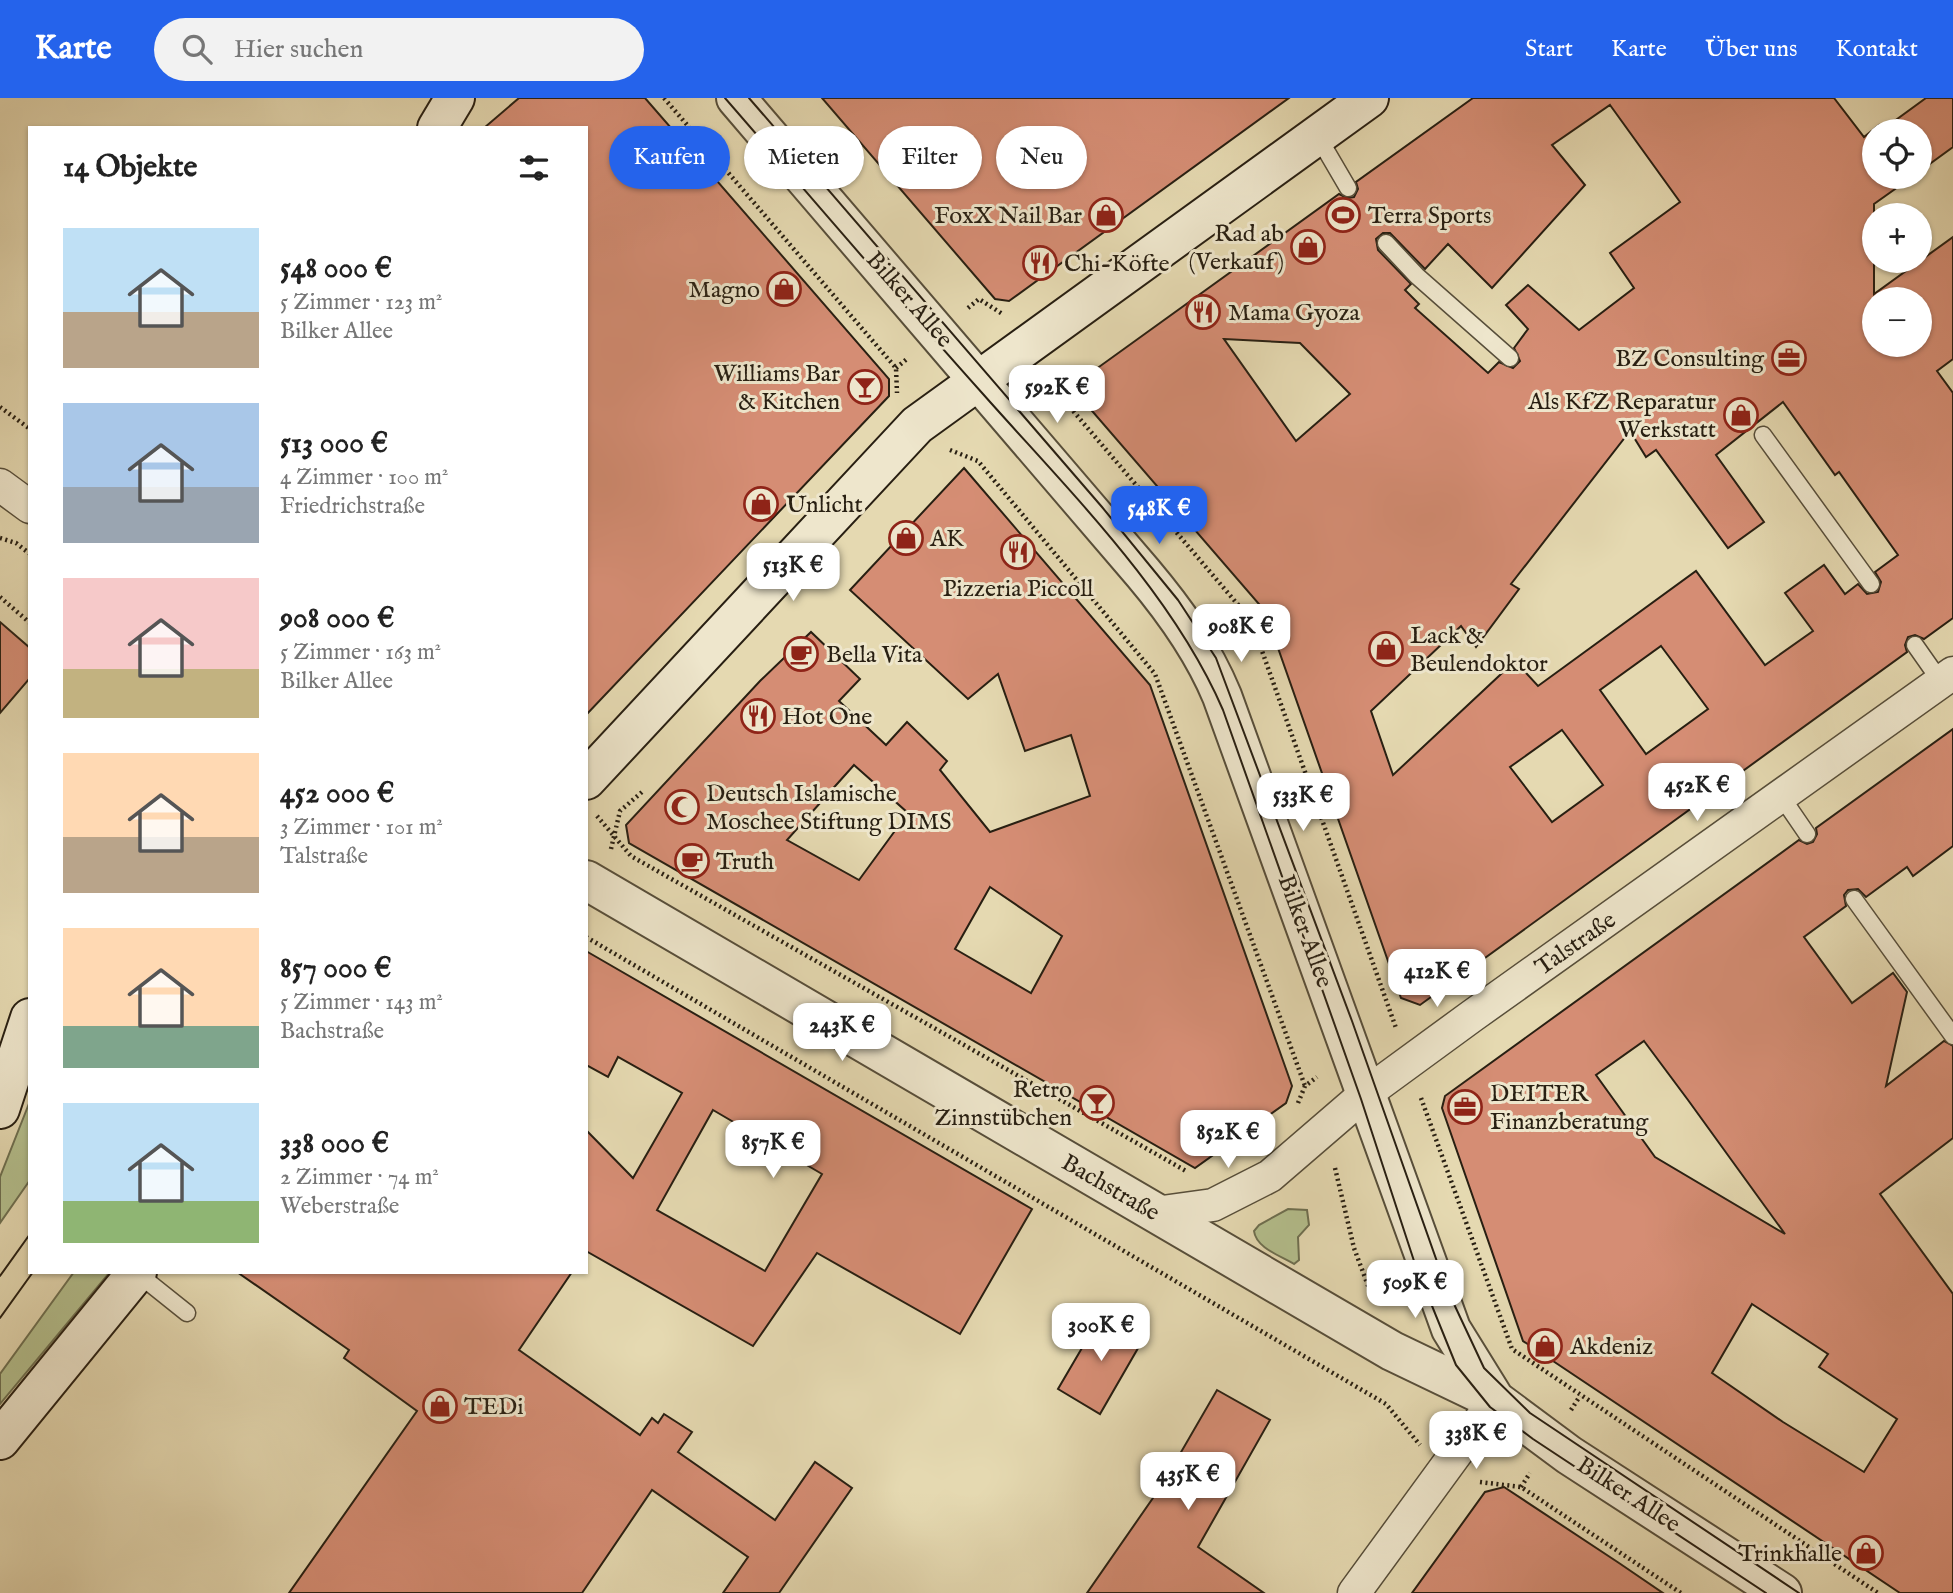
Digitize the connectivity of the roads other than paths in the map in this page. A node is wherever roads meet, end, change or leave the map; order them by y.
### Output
1 (456, 98) edge
2 (736, 98) edge
3 (1368, 98) edge
4 (438, 126) edge
5 (1317, 135) junction
6 (1348, 188) dead end
7 (1386, 243) dead end
8 (1510, 358) dead end
9 (973, 384) junction
10 (1763, 435) dead end
11 (0, 485) edge
12 (28, 506) edge
13 (1871, 584) dead end
14 (1915, 645) dead end
15 (1947, 677) edge
16 (1781, 796) junction
17 (590, 797) edge
18 (1807, 834) dead end
19 (597, 867) edge
20 (1854, 899) dead end
21 (28, 1024) edge
22 (1953, 1036) edge
23 (1364, 1095) junction
24 (0, 1109) edge
25 (1155, 1213) junction
26 (136, 1274) edge
27 (138, 1274) edge
28 (187, 1313) dead end
29 (1495, 1400) junction
30 (0, 1440) edge
31 (1354, 1593) edge
32 (1782, 1593) edge

1 - 4 street
2 - 9 street, Bilker Allee
3 - 5 street
5 - 6 lane
5 - 9 street
7 - 8 lane
9 - 17 street
9 - 23 street, Bilker Allee
10 - 13 lane
11 - 12 street
14 - 15 lane
15 - 16 street, Talstraße
16 - 18 lane
16 - 23 street, Talstraße
19 - 25 street, Bachstraße
20 - 22 lane
21 - 24 street
23 - 25 street, Talstraße
23 - 29 street, Bilker Allee
25 - 29 street, Bachstraße
26 - 30 street
27 - 28 lane
29 - 31 street
29 - 32 street, Bilker Allee

